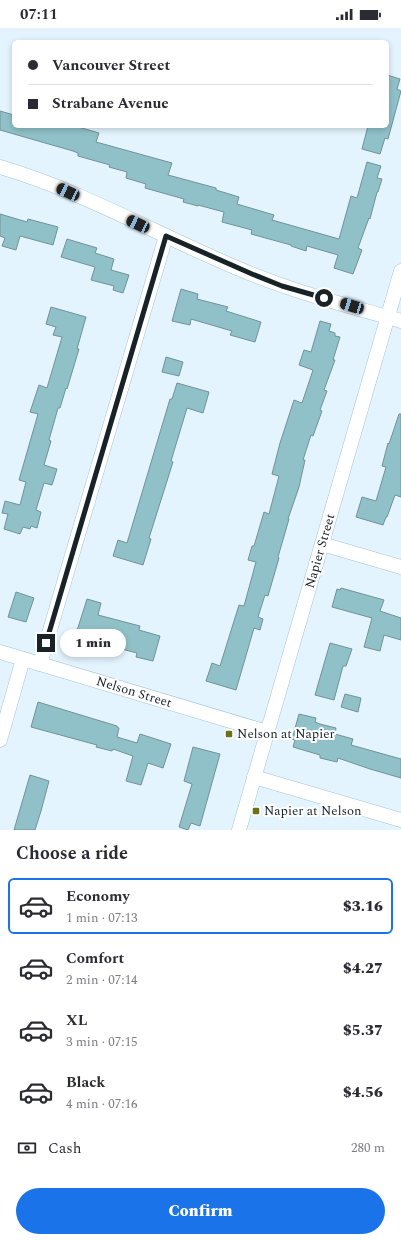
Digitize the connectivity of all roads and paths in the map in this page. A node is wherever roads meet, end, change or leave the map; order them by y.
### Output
1 (0, 168) edge
2 (166, 236) junction
3 (401, 271) edge
4 (394, 319) edge
5 (322, 544) junction
6 (401, 567) edge
7 (0, 652) edge
8 (23, 659) junction
9 (40, 664) junction
10 (267, 732) junction
11 (0, 740) edge
12 (254, 777) junction
13 (401, 820) edge
14 (239, 830) edge

1 - 2 street
2 - 4 street
2 - 9 street
3 - 4 street, Napier Street
4 - 5 street, Napier Street
5 - 6 street
5 - 10 street, Napier Street
7 - 8 street, Nelson Street
8 - 9 street, Nelson Street
8 - 11 street
9 - 10 street, Nelson Street
10 - 12 street, Napier Street
12 - 13 street
12 - 14 street, Napier Street

